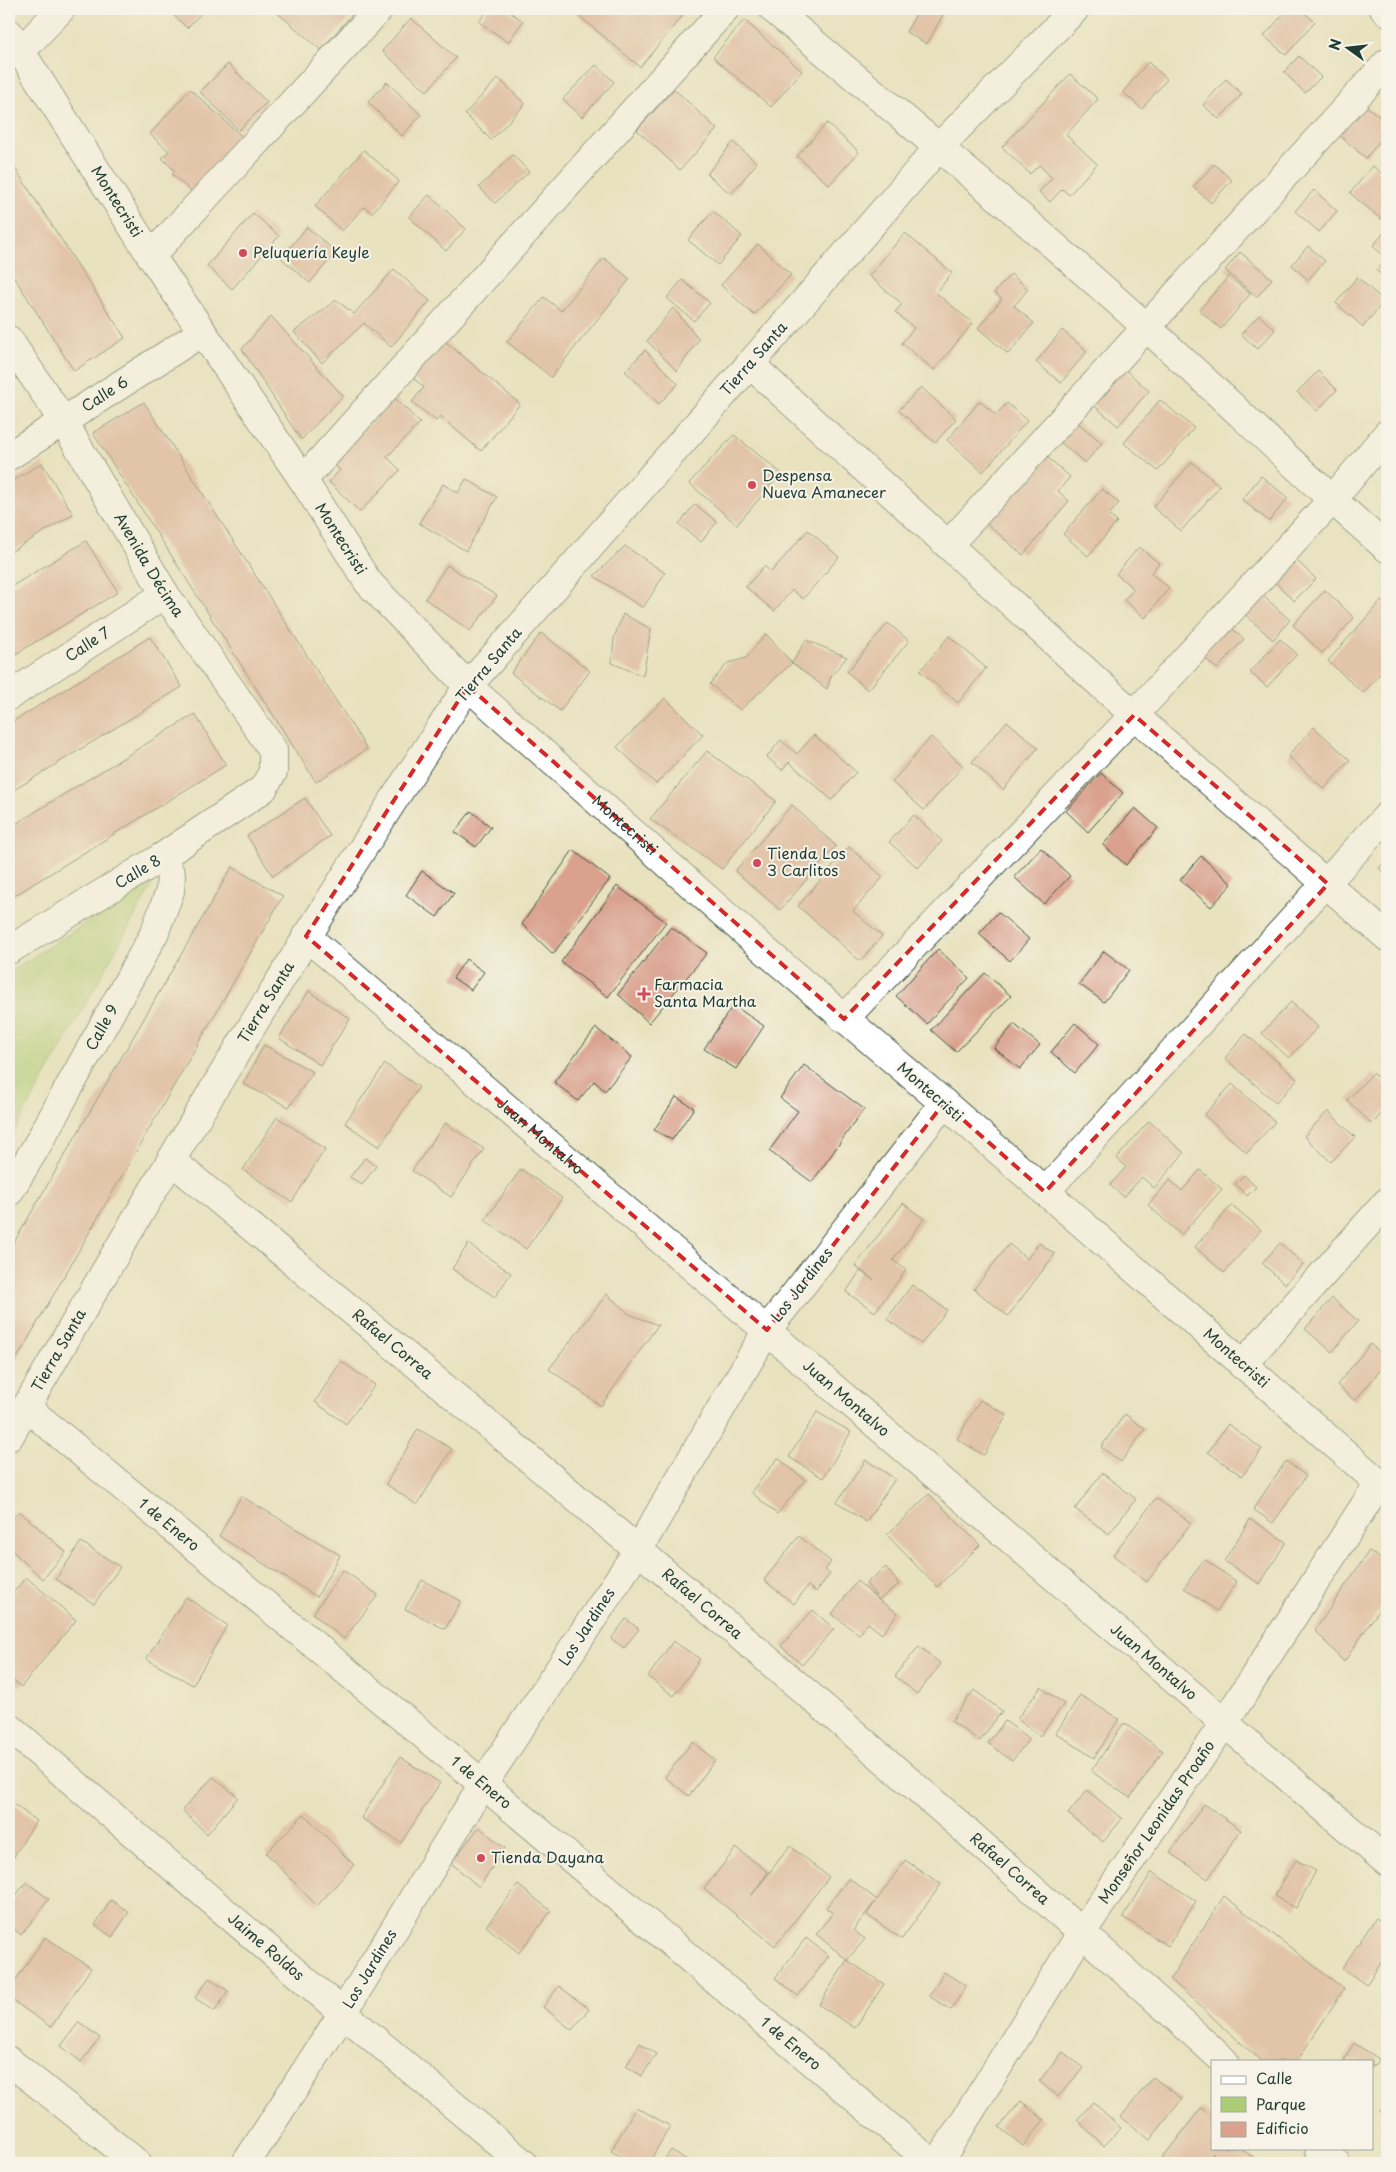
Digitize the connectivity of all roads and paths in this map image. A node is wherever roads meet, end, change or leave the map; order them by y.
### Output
1 (61, 9) edge
2 (379, 9) edge
3 (725, 9) edge
4 (773, 9) edge
5 (1075, 9) edge
6 (1384, 9) edge
7 (1387, 12) edge
8 (14, 43) edge
9 (1387, 63) edge
10 (939, 147) junction
11 (151, 256) junction
12 (1146, 326) junction
13 (201, 333) junction
14 (9, 340) edge
15 (750, 364) junction
16 (63, 422) junction
17 (1387, 434) edge
18 (9, 456) edge
19 (303, 480) junction
20 (1332, 500) junction
21 (949, 544) junction
22 (1387, 548) edge
23 (165, 594) junction
24 (468, 686) junction
25 (9, 696) edge
26 (1134, 715) junction
27 (264, 789) joint
28 (1387, 816) edge
29 (162, 858) junction
30 (1328, 884) junction
31 (306, 936) junction
32 (1387, 937) edge
33 (9, 950) edge
34 (844, 1019) junction
35 (944, 1103) junction
36 (171, 1160) junction
37 (9, 1192) edge
38 (1045, 1192) junction
39 (1387, 1202) edge
40 (767, 1330) junction
41 (1242, 1365) junction
42 (26, 1407) junction
43 (9, 1437) edge
44 (1383, 1486) edge
45 (638, 1550) junction
46 (1225, 1722) junction
47 (9, 1726) edge
48 (483, 1784) junction
49 (1387, 1862) edge
50 (1082, 1932) junction
51 (343, 2013) junction
52 (1223, 2060) edge
53 (9, 2061) edge
54 (1321, 2150) edge
55 (137, 2163) edge
56 (246, 2163) edge
57 (523, 2163) edge
58 (932, 2163) edge
59 (938, 2163) edge
60 (1336, 2163) edge

1 - 8 street
2 - 11 street
3 - 19 street
4 - 10 street
5 - 10 street, Tierra Santa
6 - 7 street
8 - 11 street, Montecristi
9 - 12 street
10 - 12 street
10 - 15 street, Tierra Santa
11 - 13 street, Montecristi
12 - 20 street
12 - 21 street
13 - 16 street, Calle 6
13 - 19 street, Montecristi
14 - 16 street, Avenida Décima
15 - 21 street
15 - 24 street, Tierra Santa
16 - 18 street, Calle 6
16 - 23 street, Avenida Décima
17 - 20 street
19 - 24 street, Montecristi
20 - 22 street
20 - 26 street
21 - 26 street
23 - 25 street, Calle 7
23 - 27 street, Avenida Décima
24 - 31 street, Tierra Santa
24 - 34 street, Montecristi
26 - 30 street
26 - 34 street
27 - 29 street, Calle 8
28 - 30 street
29 - 33 street, Calle 8
29 - 37 street, Calle 9
30 - 32 street
30 - 38 street
31 - 36 street, Tierra Santa
31 - 40 street, Juan Montalvo
34 - 35 street, Montecristi
35 - 38 street, Montecristi
35 - 40 street, Los Jardines
36 - 42 street, Tierra Santa
36 - 45 street, Rafael Correa
38 - 41 street, Montecristi
39 - 41 street
40 - 45 street, Los Jardines
40 - 46 street, Juan Montalvo
41 - 44 street, Montecristi
42 - 43 street, Tierra Santa
42 - 48 street, 1 de Enero
44 - 46 street, Monseñor Leonidas Proaño
45 - 48 street, Los Jardines
45 - 50 street, Rafael Correa
46 - 49 street, Juan Montalvo
46 - 50 street, Monseñor Leonidas Proaño
47 - 51 street, Jaime Roldos
48 - 51 street, Los Jardines
48 - 58 street, 1 de Enero
50 - 52 street, Rafael Correa
50 - 59 street, Monseñor Leonidas Proaño
51 - 56 street, Los Jardines
51 - 57 street, Jaime Roldos
53 - 55 street
54 - 60 street

